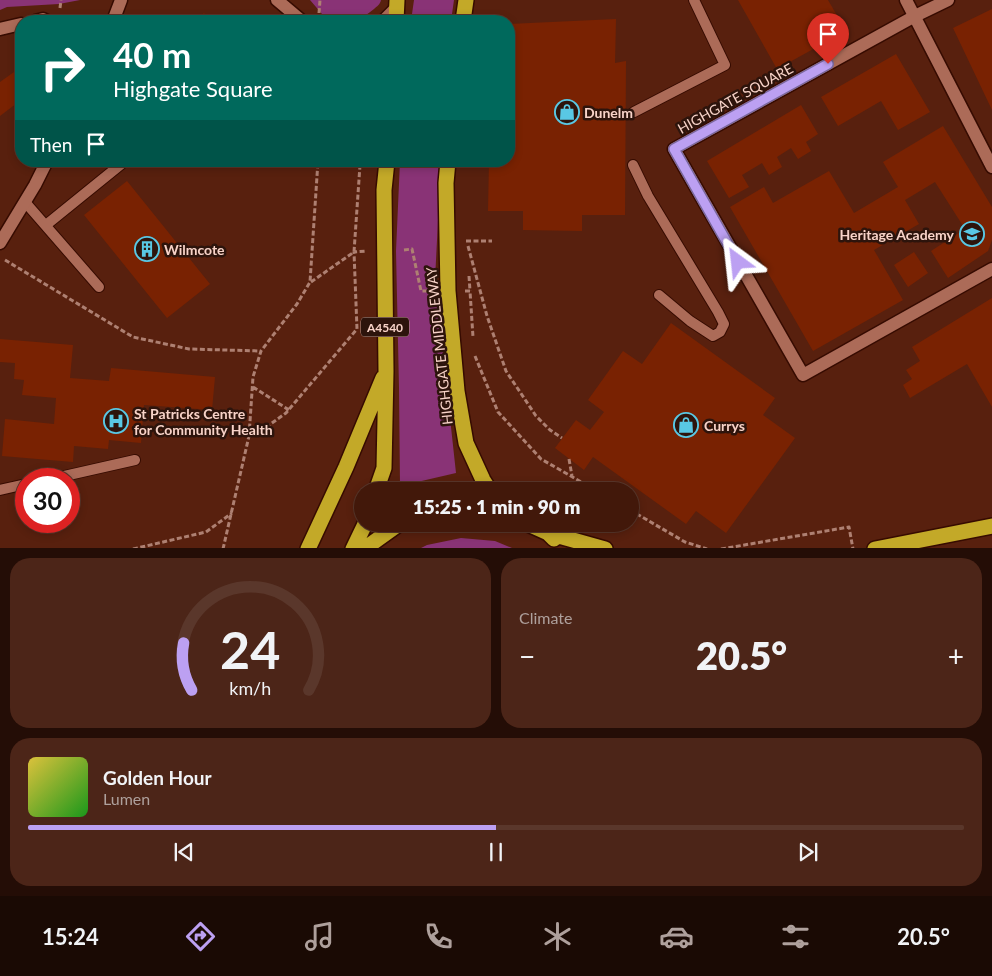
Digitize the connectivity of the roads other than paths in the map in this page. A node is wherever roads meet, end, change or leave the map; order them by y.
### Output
1 (121, 0) edge
2 (277, 0) edge
3 (466, 0) edge
4 (694, 0) edge
5 (906, 0) edge
6 (948, 0) edge
7 (115, 15) edge
8 (295, 15) edge
9 (464, 15) edge
10 (915, 16) junction
11 (15, 25) edge
12 (0, 29) edge
13 (634, 112) dead end
14 (633, 166) dead end
15 (44, 167) edge
16 (118, 167) edge
17 (386, 167) edge
18 (447, 167) edge
19 (992, 167) edge
20 (25, 202) junction
21 (46, 225) junction
22 (0, 242) edge
23 (992, 268) edge
24 (99, 287) dead end
25 (659, 295) dead end
26 (386, 371) junction
27 (136, 460) dead end
28 (80, 473) edge
29 (379, 482) edge
30 (484, 482) edge
31 (15, 487) edge
32 (0, 490) edge
33 (992, 526) edge
34 (361, 532) edge
35 (387, 532) edge
36 (548, 533) joint
37 (308, 548) edge
38 (353, 548) edge
39 (364, 548) edge
40 (565, 548) edge
41 (605, 548) edge
42 (875, 548) edge

1 - 7 street
2 - 8 street
3 - 9 highway
4 - 13 lane
5 - 10 street
6 - 10 street
10 - 19 street
10 - 23 street, HIGHGATE SQUARE
11 - 12 street
14 - 25 lane
15 - 20 street
16 - 21 lane
17 - 26 highway, A4540
18 - 30 highway, HIGHGATE MIDDLEWAY
20 - 21 lane
20 - 22 street
21 - 24 lane
26 - 29 highway, A4540
26 - 37 highway
27 - 28 lane
31 - 32 lane
33 - 42 highway
34 - 38 highway
35 - 39 highway
36 - 40 highway
36 - 41 highway

